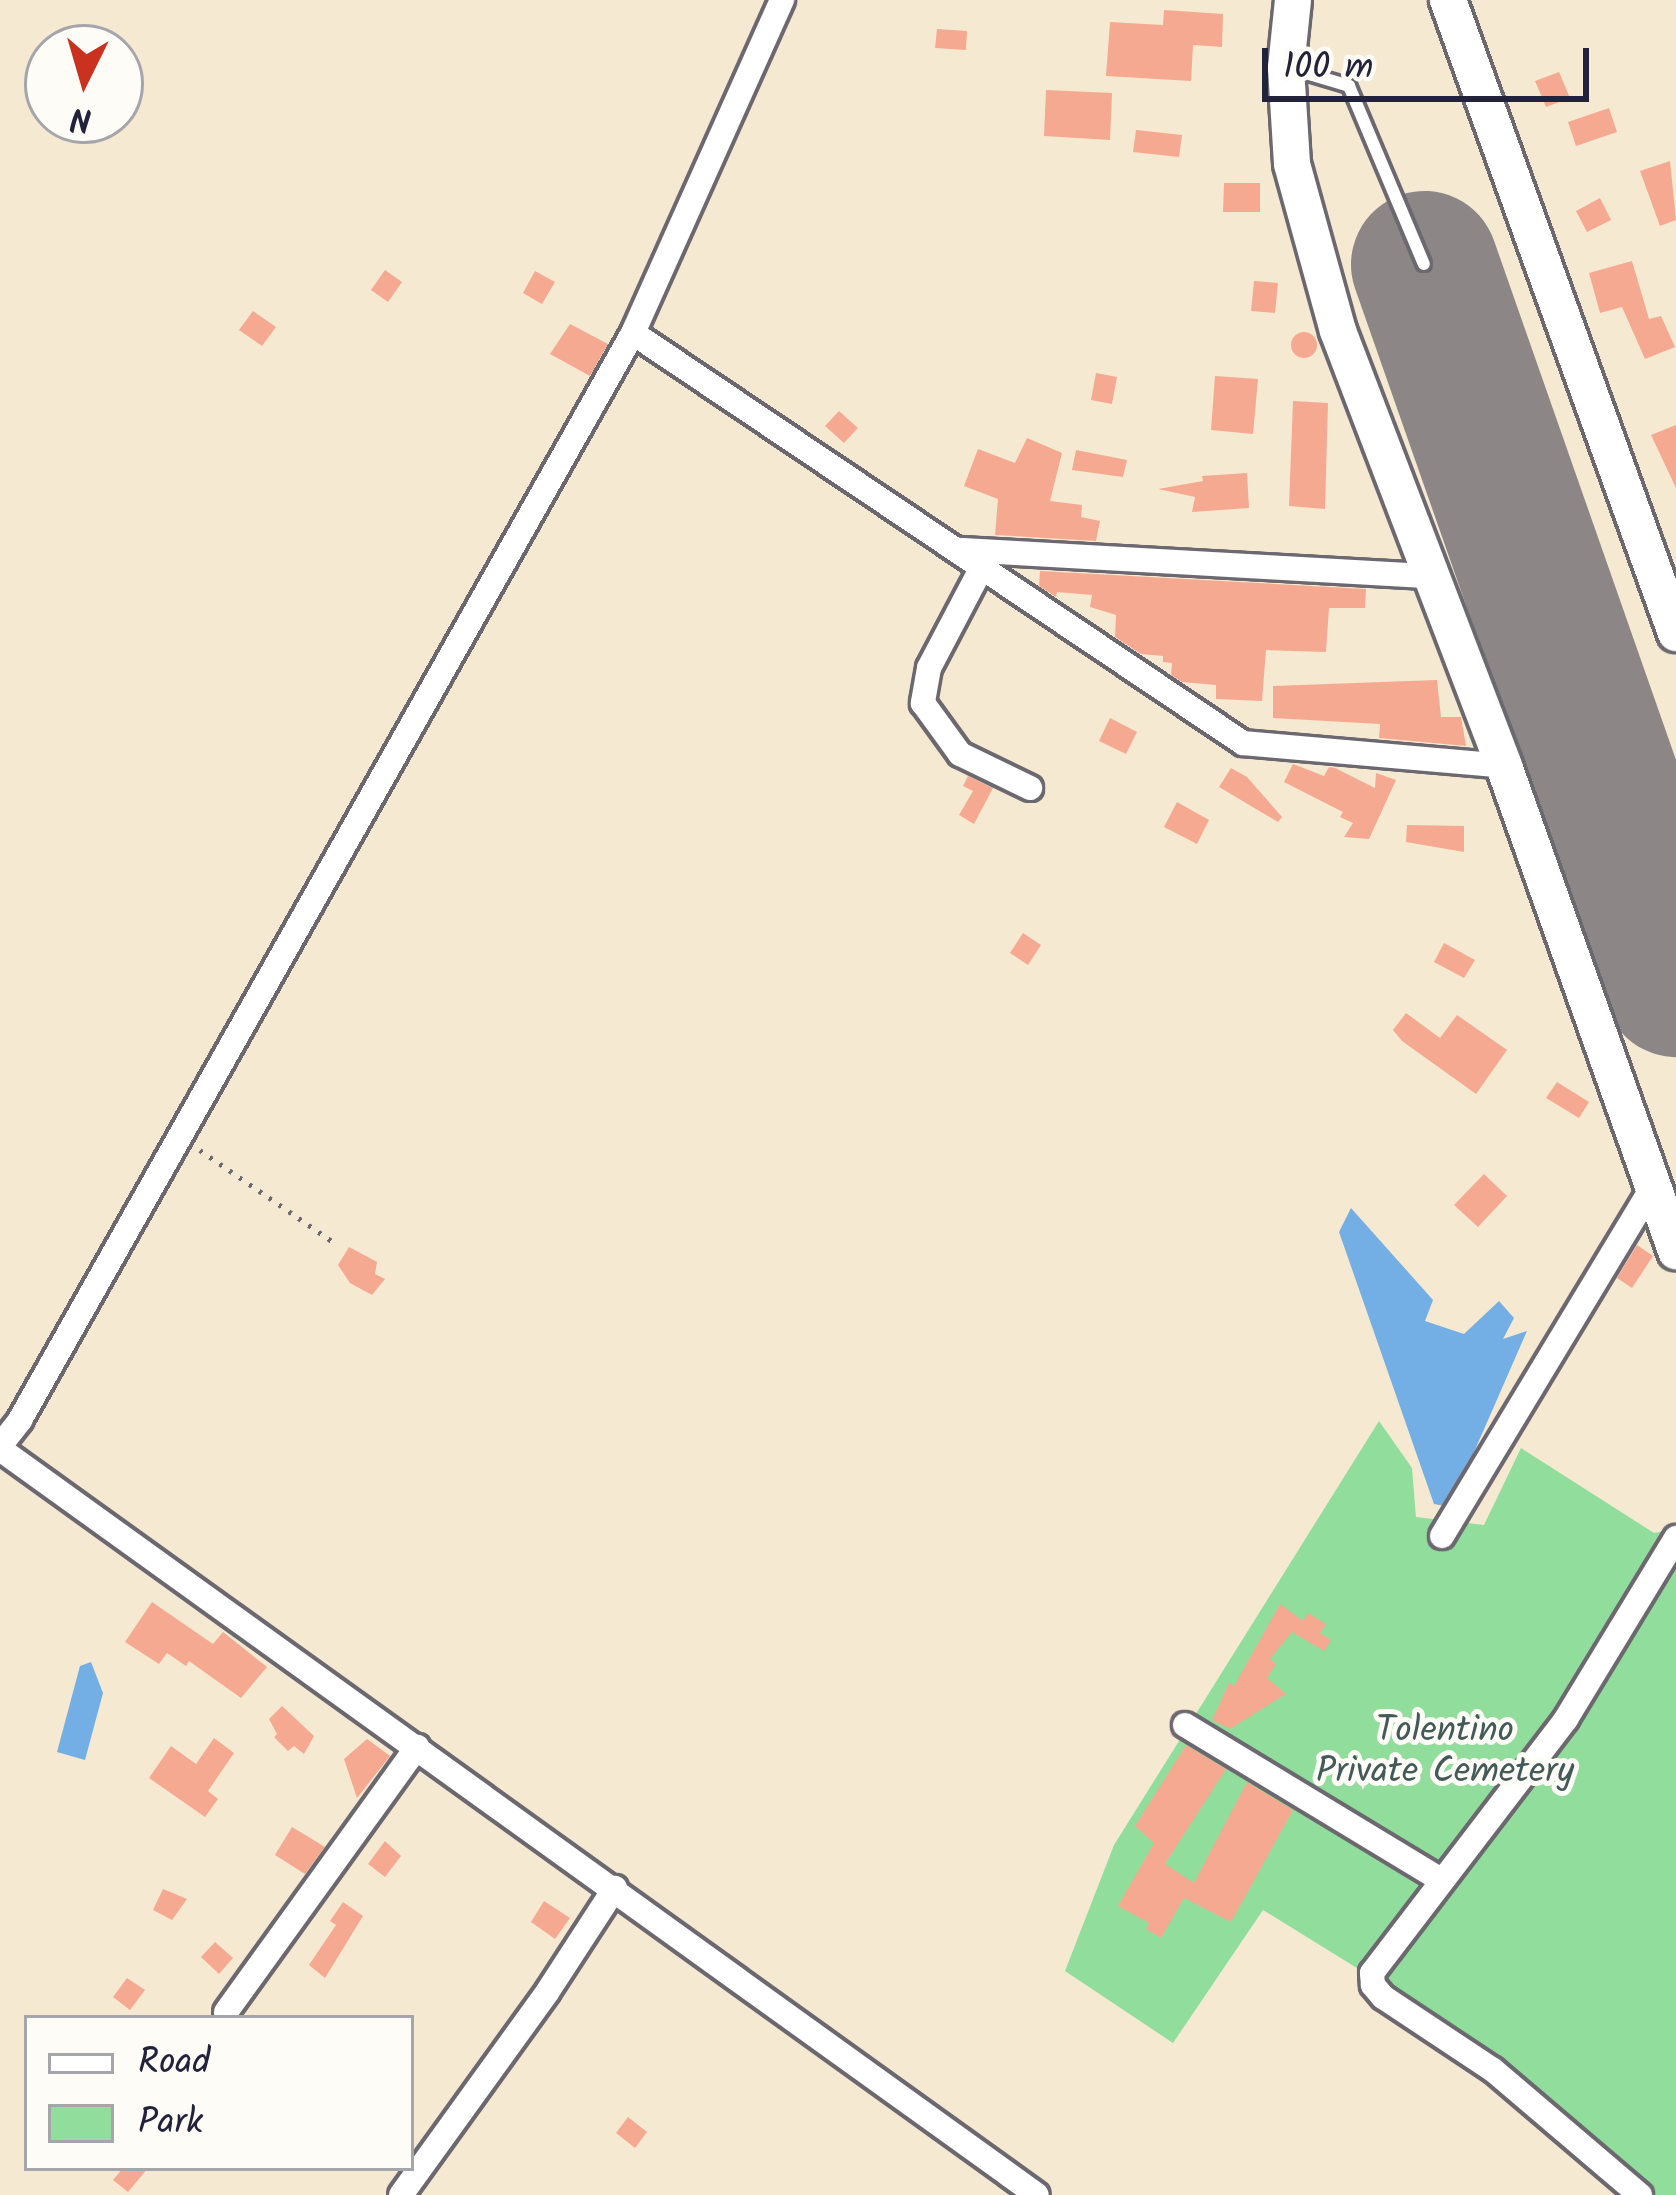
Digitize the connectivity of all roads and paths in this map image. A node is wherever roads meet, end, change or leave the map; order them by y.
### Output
1 (782, 0) edge
2 (1293, 0) edge
3 (1459, 10) edge
4 (1286, 68) junction
5 (1424, 264) dead end
6 (633, 334) junction
7 (957, 549) junction
8 (982, 567) junction
9 (1431, 576) junction
10 (1675, 623) edge
11 (1504, 766) junction
12 (1030, 788) dead end
13 (181, 1136) junction
14 (1653, 1186) junction
15 (335, 1243) dead end
16 (1676, 1251) edge
17 (0, 1448) edge
18 (1442, 1536) dead end
19 (1676, 1538) edge
20 (1185, 1725) dead end
21 (417, 1747) junction
22 (1441, 1880) junction
23 (615, 1888) junction
24 (226, 2012) dead end
25 (401, 2195) edge
26 (1037, 2195) edge
27 (1640, 2195) edge

1 - 6 street
2 - 4 street
3 - 10 street
4 - 5 lane
4 - 9 street
6 - 7 street
6 - 13 street
7 - 8 street
7 - 9 street
8 - 11 street
8 - 12 street
9 - 11 street
11 - 14 street
13 - 15 path
13 - 17 street
14 - 16 street
14 - 18 street
17 - 21 street
19 - 22 street
20 - 22 street
21 - 23 street
21 - 24 street
22 - 27 street
23 - 25 street
23 - 26 street

